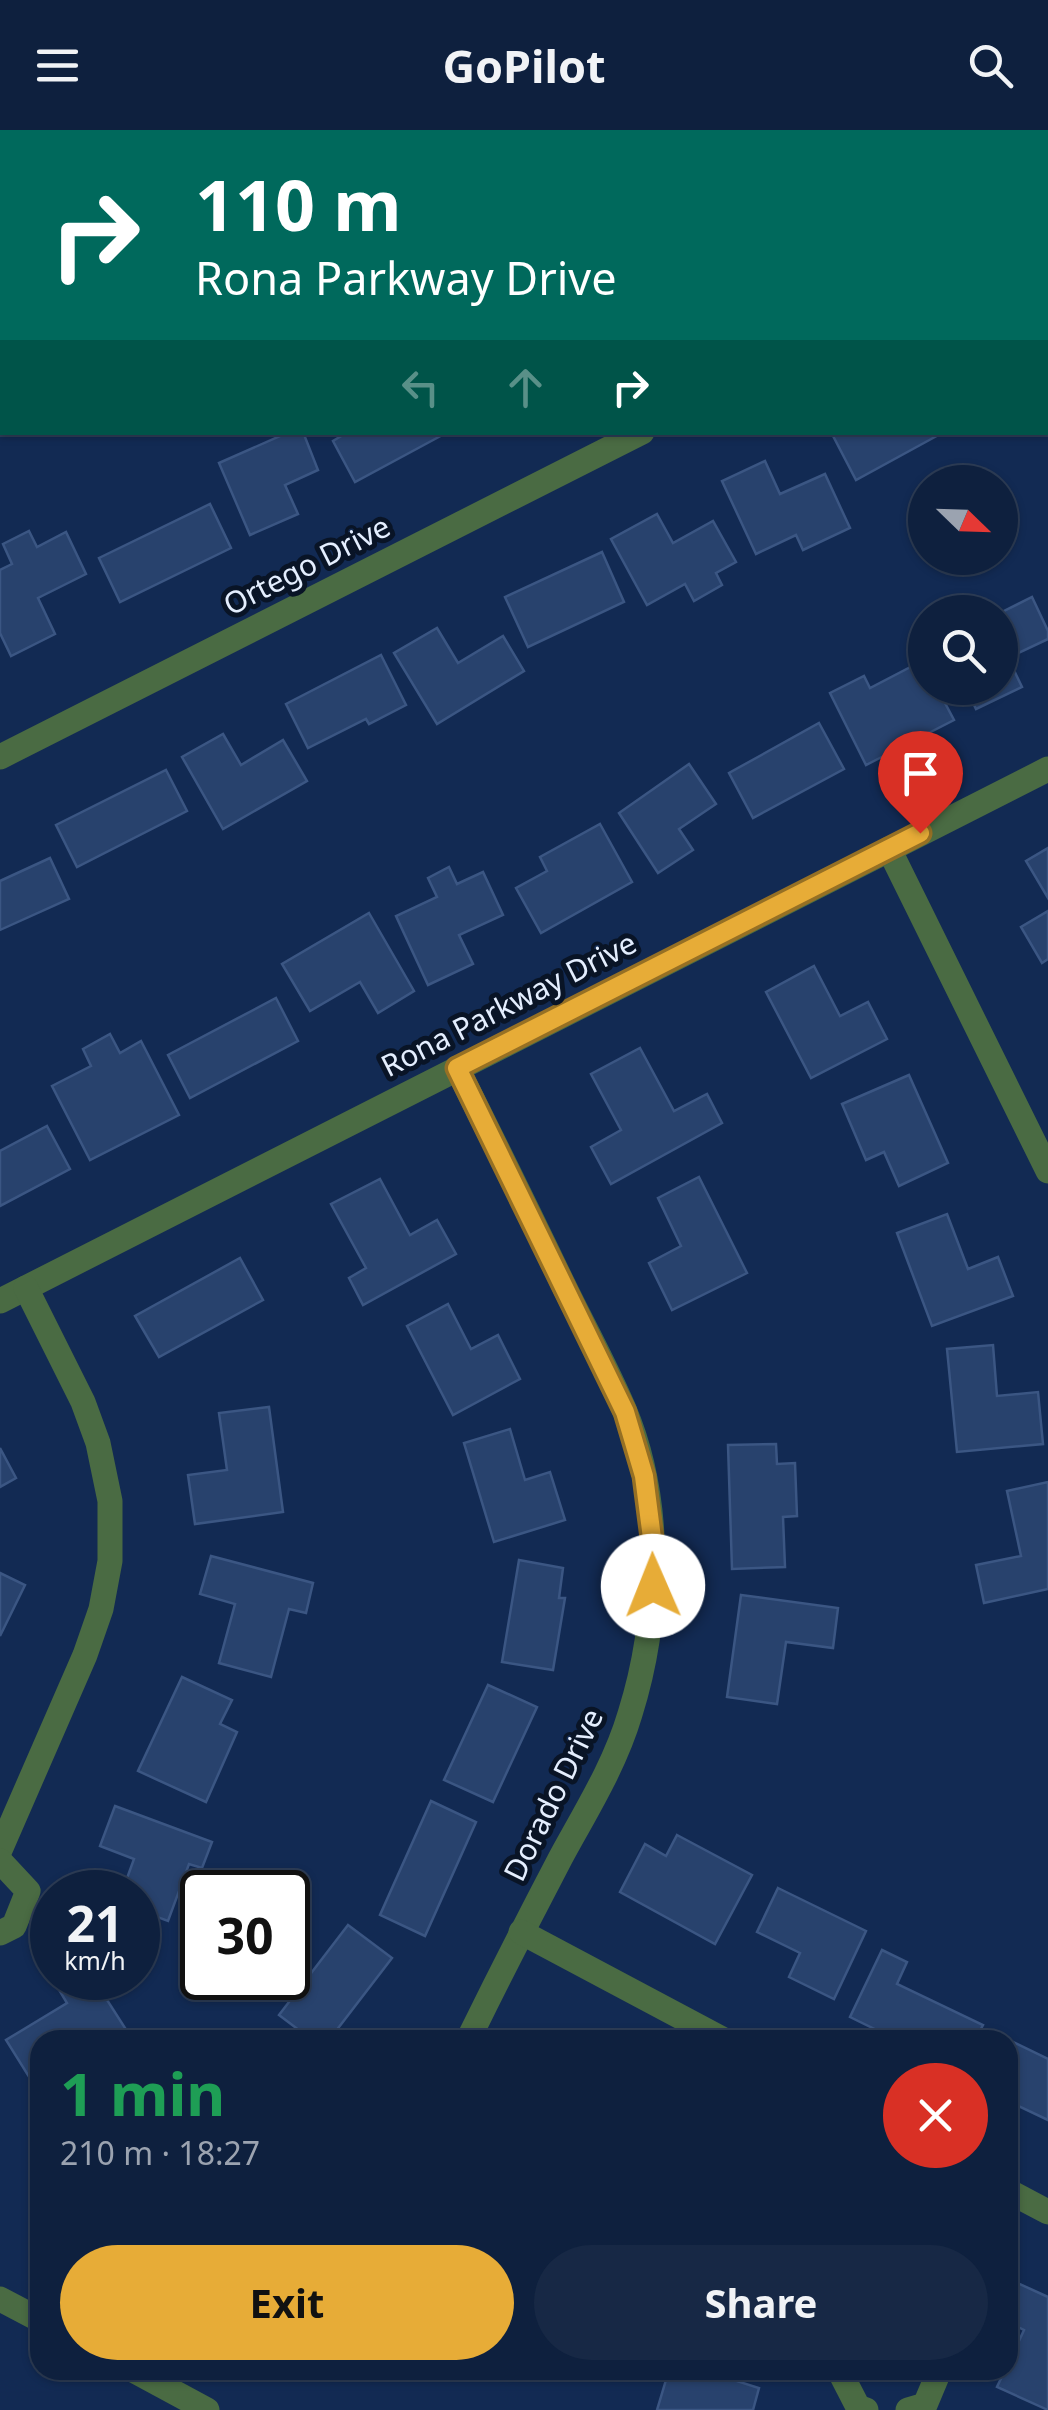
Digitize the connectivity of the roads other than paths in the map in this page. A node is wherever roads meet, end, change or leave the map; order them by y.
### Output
1 (636, 435) edge
2 (0, 757) edge
3 (1048, 769) edge
4 (889, 850) junction
5 (457, 1068) junction
6 (1048, 1171) edge
7 (26, 1288) junction
8 (0, 1302) edge
9 (0, 1850) edge
10 (0, 1860) edge
11 (521, 1932) junction
12 (0, 1933) edge
13 (473, 2030) edge
14 (705, 2030) edge
15 (1018, 2196) edge
16 (1048, 2212) edge
17 (0, 2299) edge
18 (30, 2315) edge
19 (152, 2380) edge
20 (844, 2380) edge
21 (935, 2380) edge
22 (207, 2410) edge
23 (866, 2410) edge
24 (908, 2410) edge

1 - 2 street, Ortego Drive
3 - 4 street, Rona Parkway Drive
4 - 5 street, Rona Parkway Drive
4 - 6 street
5 - 7 street, Rona Parkway Drive
5 - 11 street, Dorado Drive
7 - 8 street, Rona Parkway Drive
7 - 9 street
10 - 12 street
11 - 13 street, Dorado Drive
11 - 14 street
15 - 16 street
17 - 18 street
19 - 22 street
20 - 23 street
21 - 24 street

